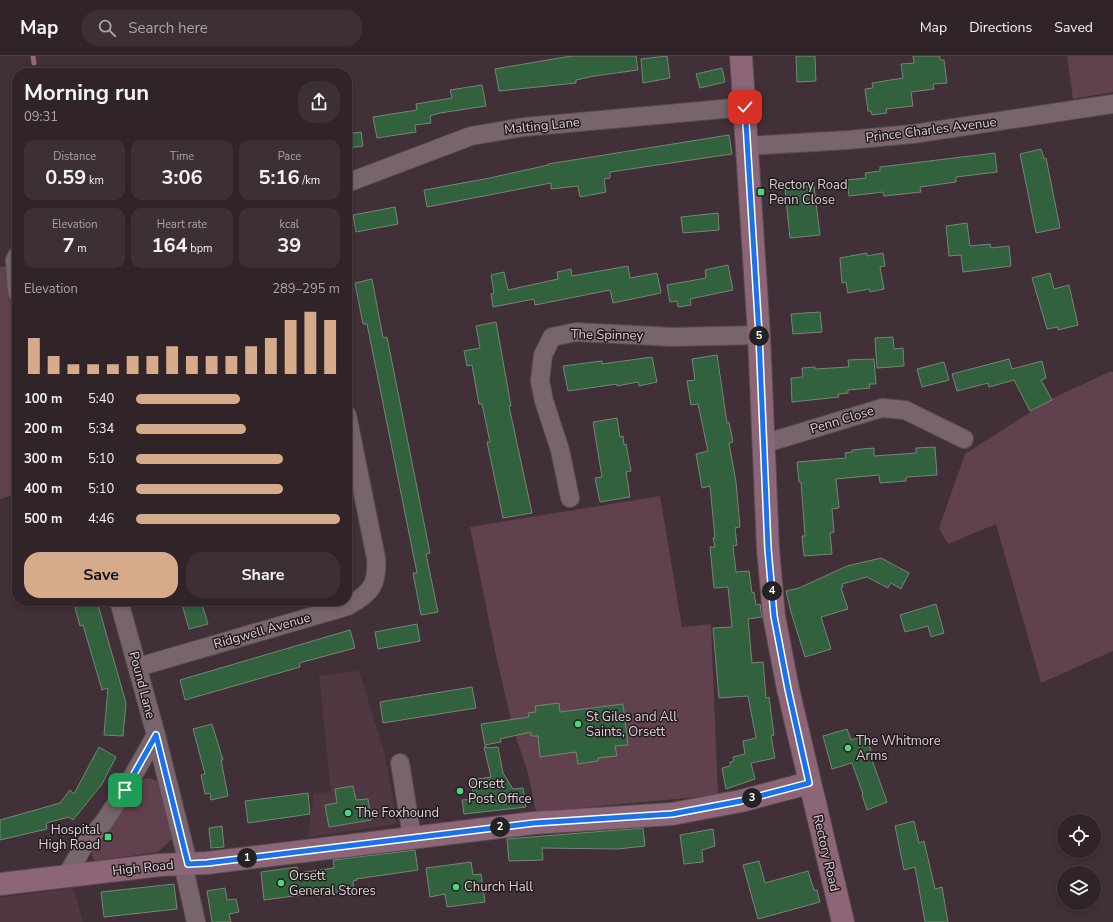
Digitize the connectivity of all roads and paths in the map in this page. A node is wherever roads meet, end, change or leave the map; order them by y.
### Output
1 (741, 56) edge
2 (1113, 104) edge
3 (745, 107) junction
4 (747, 146) junction
5 (352, 181) edge
6 (759, 335) junction
7 (964, 439) dead end
8 (352, 440) edge
9 (763, 444) junction
10 (570, 498) dead end
11 (352, 604) edge
12 (120, 606) edge
13 (348, 606) edge
14 (138, 667) junction
15 (156, 735) junction
16 (400, 763) dead end
17 (809, 783) junction
18 (412, 837) junction
19 (185, 864) junction
20 (66, 876) junction
21 (0, 884) edge
22 (196, 922) edge
23 (843, 922) edge

1 - 3 main road, Rectory Road
2 - 4 street, Prince Charles Avenue
3 - 4 main road, Rectory Road
3 - 5 street, Malting Lane
4 - 6 main road, Rectory Road
6 - 9 main road, Rectory Road
6 - 10 street, The Spinney
7 - 9 street, Penn Close
8 - 11 street, Ridgwell Avenue
9 - 17 main road, Rectory Road
12 - 14 street, Pound Lane
13 - 14 street, Ridgwell Avenue
14 - 15 street, Pound Lane
15 - 19 street, Pound Lane
15 - 20 street
16 - 18 street
17 - 18 main road, High Road
17 - 23 main road, Rectory Road
18 - 19 main road, High Road
19 - 20 main road, High Road
19 - 22 street, Pound Lane
20 - 21 main road, High Road

